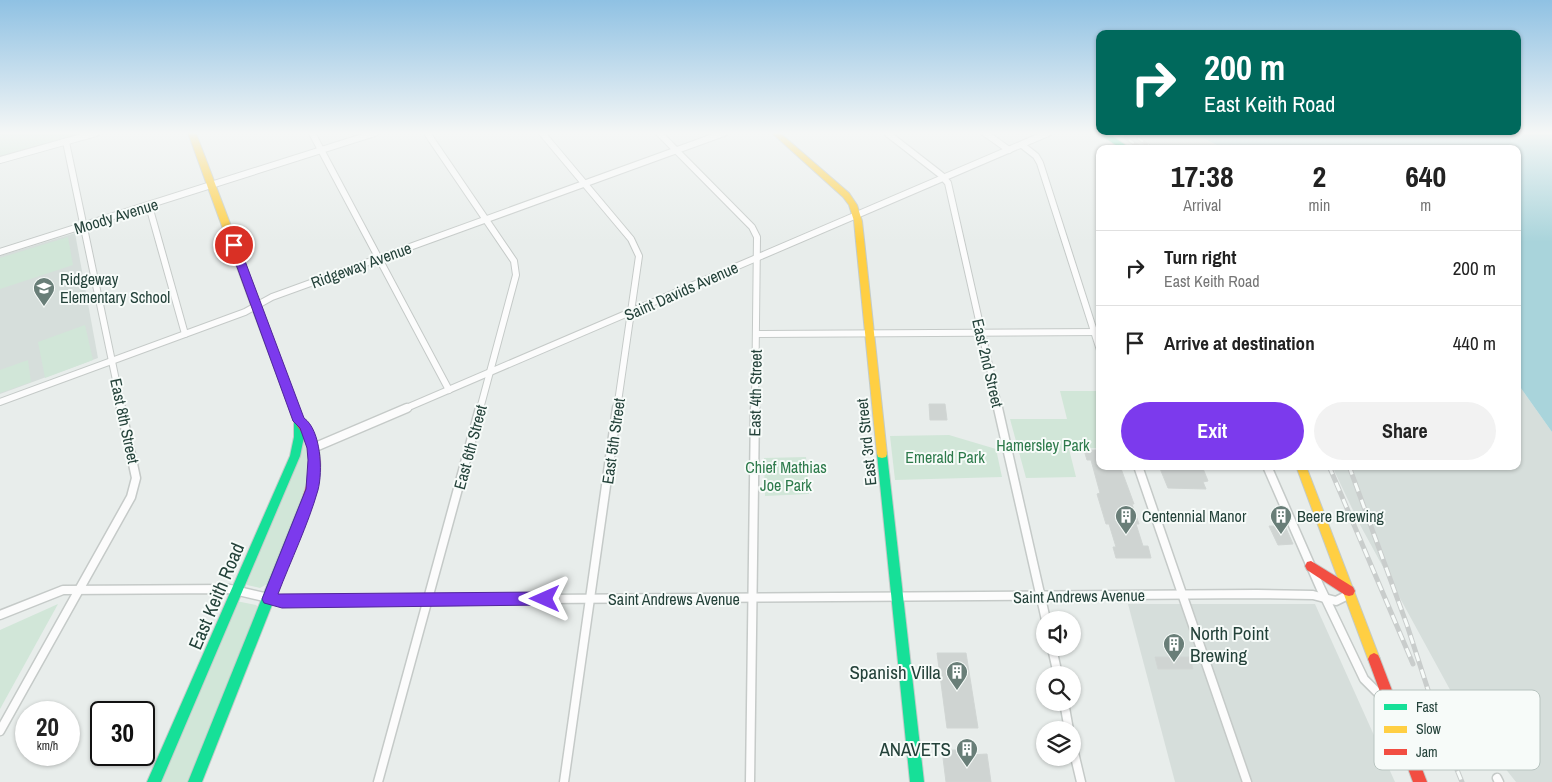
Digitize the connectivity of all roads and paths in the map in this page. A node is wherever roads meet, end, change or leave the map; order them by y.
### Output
1 (72, 169) edge
2 (206, 169) edge
3 (260, 169) edge
4 (331, 169) edge
5 (452, 169) edge
6 (572, 169) edge
7 (623, 169) edge
8 (695, 169) edge
9 (817, 169) edge
10 (934, 169) edge
11 (964, 169) edge
12 (1042, 169) edge
13 (945, 178) junction
14 (584, 184) junction
15 (212, 185) junction
16 (149, 206) junction
17 (856, 214) junction
18 (486, 220) junction
19 (85, 226) junction
20 (0, 252) edge
21 (756, 258) junction
22 (378, 259) junction
23 (256, 307) junction
24 (631, 312) junction
25 (1096, 329) edge
26 (981, 332) junction
27 (1096, 332) edge
28 (870, 333) junction
29 (185, 334) junction
30 (756, 334) junction
31 (112, 361) junction
32 (490, 373) junction
33 (449, 390) junction
34 (0, 402) edge
35 (299, 421) junction
36 (313, 448) junction
37 (1139, 470) edge
38 (1269, 470) edge
39 (1303, 470) edge
40 (1311, 566) junction
41 (1320, 587) junction
42 (79, 590) junction
43 (1349, 590) junction
44 (237, 591) junction
45 (1182, 595) junction
46 (1313, 595) junction
47 (1040, 596) junction
48 (897, 598) junction
49 (269, 599) junction
50 (590, 599) junction
51 (751, 599) junction
52 (428, 600) junction
53 (1327, 600) junction
54 (1044, 611) edge
55 (0, 615) edge
56 (1375, 690) edge
57 (1384, 690) edge
58 (0, 731) edge
59 (1077, 766) edge
60 (1415, 770) edge
61 (154, 782) edge
62 (195, 782) edge
63 (378, 782) edge
64 (564, 782) edge
65 (750, 782) edge
66 (917, 782) edge
67 (1081, 782) edge
68 (1246, 782) edge
69 (1420, 782) edge

1 - 19 street, East 8th Street
2 - 15 street, East Keith Road
3 - 15 street, Moody Avenue
4 - 22 street
5 - 18 street, East 6th Street
6 - 14 street, East 5th Street
7 - 14 street, Ridgeway Avenue
8 - 21 street, East 4th Street
9 - 17 street, East 3rd Street
10 - 13 street
11 - 13 street, Saint Davids Avenue
12 - 25 street
13 - 17 street, Saint Davids Avenue
13 - 26 street, East 2nd Street
14 - 18 street, Ridgeway Avenue
14 - 24 street, East 5th Street
15 - 16 street, Moody Avenue
15 - 23 street, East Keith Road
16 - 19 street, Moody Avenue
16 - 29 street
17 - 21 street, Saint Davids Avenue
17 - 28 street, East 3rd Street
18 - 22 street, Ridgeway Avenue
18 - 32 street, East 6th Street
19 - 20 street, Moody Avenue
19 - 31 street, East 8th Street
21 - 24 street, Saint Davids Avenue
21 - 30 street, East 4th Street
22 - 23 street, Ridgeway Avenue
22 - 33 street
23 - 29 street, Ridgeway Avenue
23 - 35 street, East Keith Road
24 - 32 street, Saint Davids Avenue
24 - 50 street, East 5th Street
26 - 27 street
26 - 28 street
26 - 47 street, East 2nd Street
28 - 30 street
28 - 48 street, East 3rd Street
29 - 31 street, Ridgeway Avenue
30 - 51 street, East 4th Street
31 - 34 street, Ridgeway Avenue
31 - 42 street, East 8th Street
32 - 33 street, Saint Davids Avenue
32 - 52 street, East 6th Street
33 - 36 street, Saint Davids Avenue
35 - 36 street, East Keith Road
35 - 44 street, East Keith Road
36 - 49 street, East Keith Road
37 - 45 street
38 - 40 street
39 - 43 street
40 - 41 street
40 - 43 street
41 - 46 street
41 - 53 street
42 - 44 street, Saint Andrews Avenue
42 - 55 street, Saint Andrews Avenue
42 - 58 street, East 8th Street
43 - 53 street
43 - 57 street
44 - 49 street, Saint Andrews Avenue
44 - 61 street, East Keith Road
45 - 46 street, Saint Andrews Avenue
45 - 47 street, Saint Andrews Avenue
45 - 68 street
46 - 53 street, Saint Andrews Avenue
47 - 48 street, Saint Andrews Avenue
47 - 54 street, East 2nd Street
48 - 51 street, Saint Andrews Avenue
48 - 66 street, East 3rd Street
49 - 52 street, Saint Andrews Avenue
49 - 62 street, East Keith Road
50 - 51 street, Saint Andrews Avenue
50 - 52 street, Saint Andrews Avenue
50 - 64 street, East 5th Street
51 - 65 street, East 4th Street
52 - 63 street, East 6th Street
53 - 56 street
59 - 67 street
60 - 69 street

